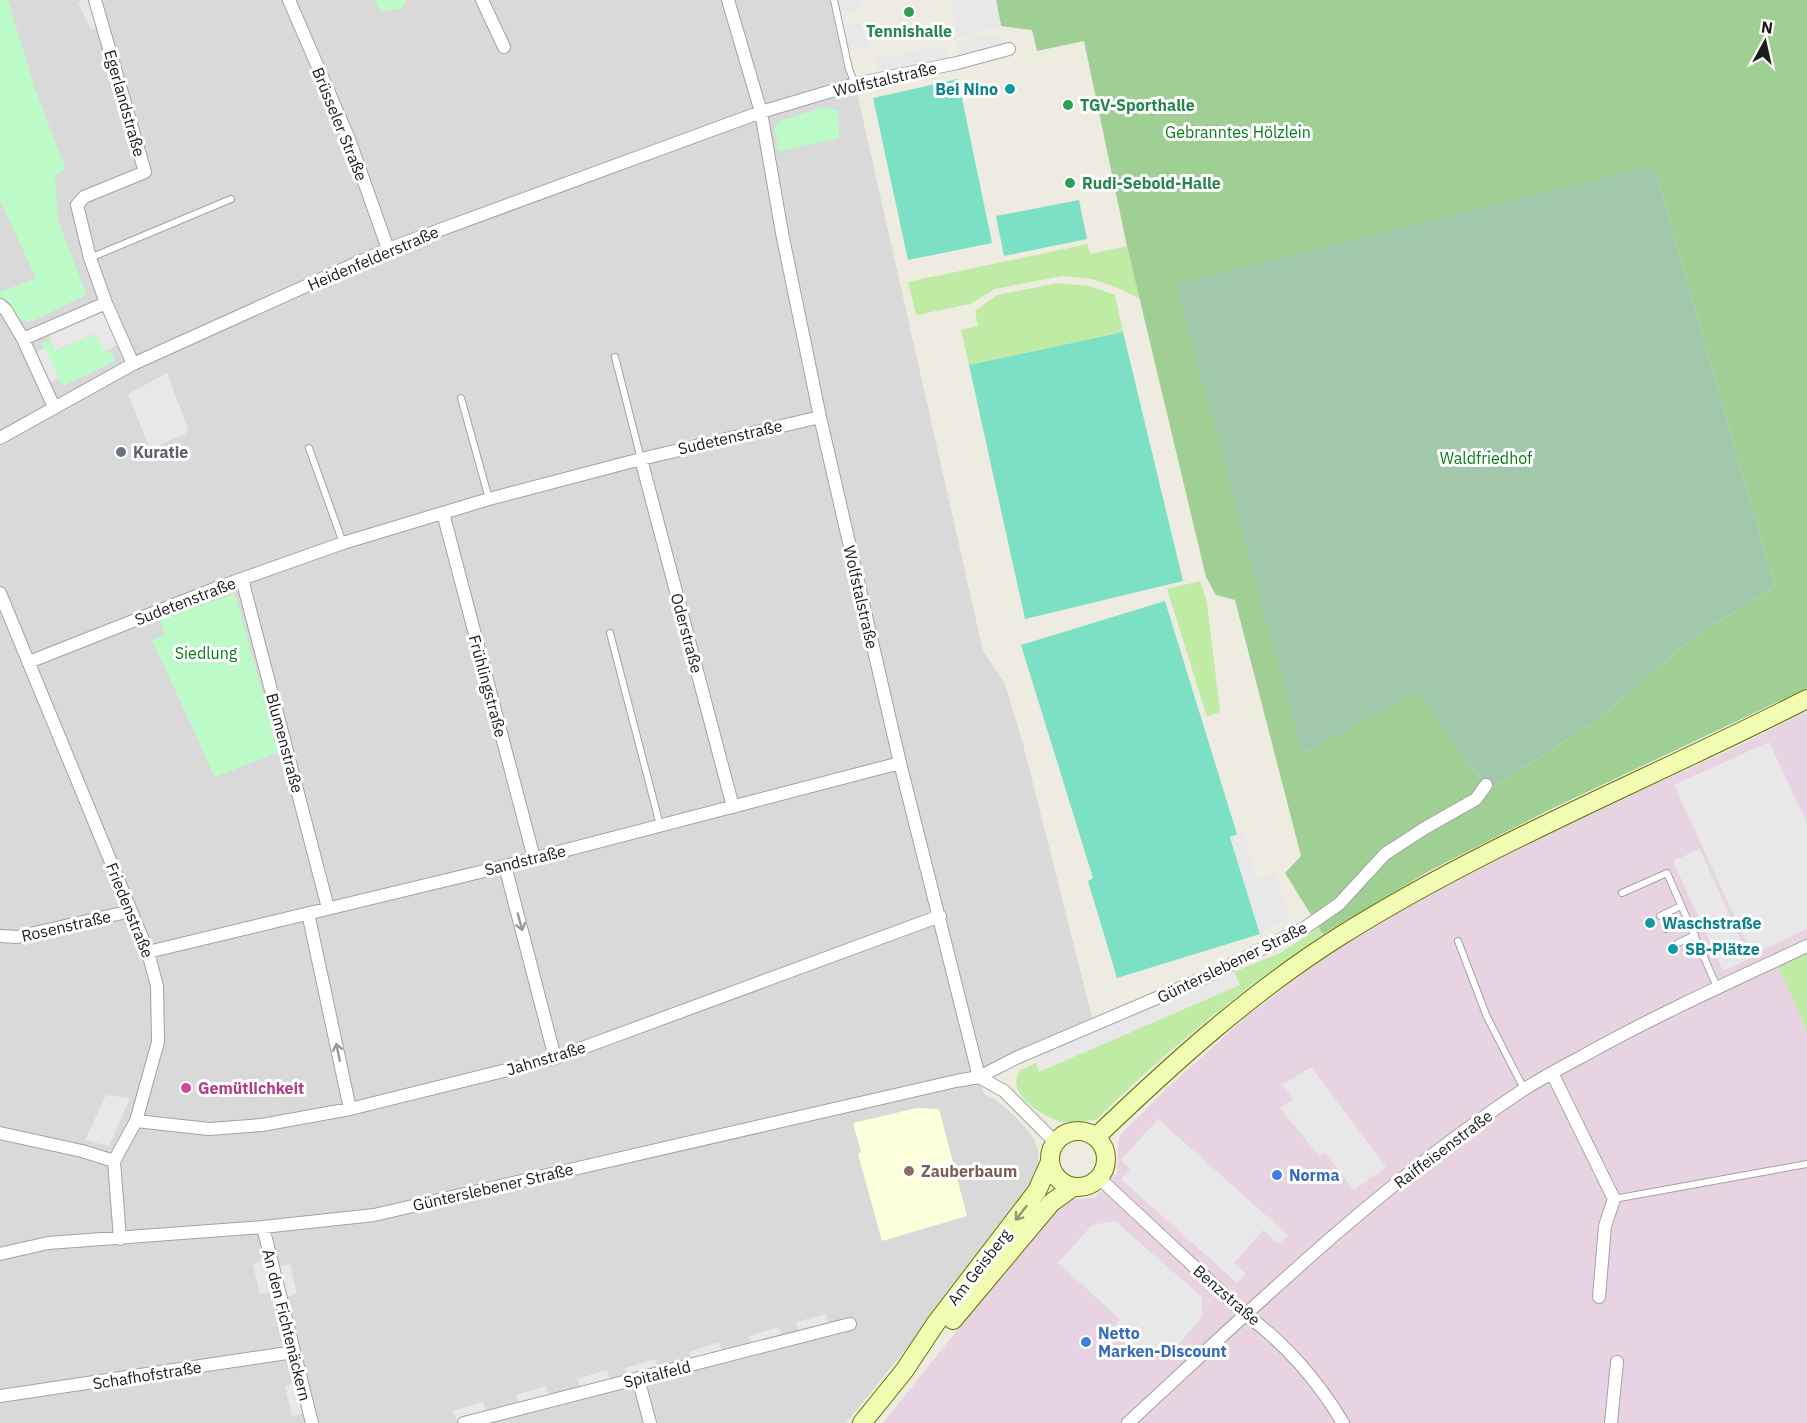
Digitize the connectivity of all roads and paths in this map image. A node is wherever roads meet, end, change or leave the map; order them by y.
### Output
1 (95, 0) edge
2 (289, 0) edge
3 (482, 0) edge
4 (728, 0) edge
5 (834, 0) edge
6 (504, 47) dead end
7 (1009, 49) dead end
8 (855, 84) junction
9 (761, 112) junction
10 (231, 199) dead end
11 (388, 249) junction
12 (90, 258) junction
13 (106, 303) junction
14 (0, 305) edge
15 (23, 339) junction
16 (615, 357) dead end
17 (133, 364) junction
18 (461, 398) dead end
19 (54, 407) junction
20 (820, 417) junction
21 (0, 438) edge
22 (309, 448) dead end
23 (641, 459) junction
24 (489, 499) junction
25 (443, 513) junction
26 (343, 543) junction
27 (242, 579) junction
28 (0, 593) edge
29 (610, 633) dead end
30 (29, 662) junction
31 (1807, 699) edge
32 (900, 763) junction
33 (1486, 785) dead end
34 (733, 807) junction
35 (660, 825) junction
36 (534, 858) junction
37 (505, 866) junction
38 (1622, 893) dead end
39 (1682, 906) junction
40 (327, 908) junction
41 (131, 911) junction
42 (308, 913) junction
43 (940, 916) junction
44 (1660, 916) dead end
45 (1687, 919) junction
46 (1666, 929) dead end
47 (1695, 935) junction
48 (0, 936) edge
49 (1458, 941) dead end
50 (1678, 943) dead end
51 (1807, 946) edge
52 (148, 952) junction
53 (1718, 988) junction
54 (555, 1058) junction
55 (1552, 1073) junction
56 (980, 1077) junction
57 (1524, 1089) junction
58 (350, 1109) junction
59 (136, 1121) junction
60 (0, 1133) edge
61 (1095, 1137) junction
62 (1056, 1143) junction
63 (114, 1161) junction
64 (1050, 1162) junction
65 (1807, 1164) edge
66 (1099, 1178) junction
67 (1073, 1187) junction
68 (1614, 1199) junction
69 (263, 1227) junction
70 (120, 1239) junction
71 (0, 1254) edge
72 (1599, 1297) dead end
73 (1245, 1314) junction
74 (850, 1324) dead end
75 (294, 1352) junction
76 (1617, 1362) dead end
77 (904, 1371) junction
78 (638, 1378) junction
79 (0, 1396) edge
80 (488, 1420) edge
81 (312, 1423) edge
82 (464, 1423) edge
83 (650, 1423) edge
84 (862, 1423) edge
85 (1128, 1423) edge
86 (1343, 1423) edge
87 (1611, 1423) edge

1 - 12 street, Egerlandstraße
2 - 11 street, Brüsseler Straße
3 - 6 street
4 - 9 street, Wolfstalstraße
5 - 8 lane
7 - 8 street, Wolfstalstraße
8 - 9 street, Wolfstalstraße
9 - 11 street, Heidenfelderstraße
9 - 20 street, Wolfstalstraße
10 - 12 lane
11 - 17 street, Heidenfelderstraße
12 - 13 street, Egerlandstraße
13 - 15 street
13 - 17 street, Egerlandstraße
14 - 15 street
15 - 19 street
16 - 23 lane
17 - 19 street, Heidenfelderstraße
18 - 24 lane
19 - 21 street, Heidenfelderstraße
20 - 23 street, Sudetenstraße
20 - 32 street, Wolfstalstraße
22 - 26 lane
23 - 24 street, Sudetenstraße
23 - 34 street, Oderstraße
24 - 25 street, Sudetenstraße
25 - 26 street, Sudetenstraße
25 - 36 street, Frühlingstraße
26 - 27 street, Sudetenstraße
27 - 30 street, Sudetenstraße
27 - 40 street, Blumenstraße
28 - 30 street, Friedenstraße
29 - 35 lane
30 - 41 street, Friedenstraße
31 - 61 street
32 - 34 street, Sandstraße
32 - 43 street, Wolfstalstraße
33 - 56 street, Günterslebener Straße
34 - 35 street, Sandstraße
35 - 36 street, Sandstraße
36 - 37 street, Sandstraße
37 - 40 street, Sandstraße
37 -> 54 street
38 - 39 lane
39 - 44 lane
39 - 45 lane
40 - 42 street, Sandstraße
41 - 48 street, Rosenstraße
41 - 52 street, Friedenstraße
42 - 52 street, Sandstraße
58 -> 42 street
43 - 54 street, Jahnstraße
43 - 56 street, Wolfstalstraße
45 - 46 lane
45 - 47 lane
47 - 50 lane
47 - 53 lane
49 - 57 lane
51 - 53 street, Raiffeisenstraße
52 - 59 street, Friedenstraße
53 - 55 street, Raiffeisenstraße
54 - 58 street, Jahnstraße
55 - 57 street, Raiffeisenstraße
55 - 68 street
56 - 62 street
56 - 69 street, Günterslebener Straße
57 - 73 street, Raiffeisenstraße
58 - 59 street, Jahnstraße
59 - 63 street, Friedenstraße
60 - 63 street
61 - 62 street
61 - 66 street
62 - 64 street
63 - 70 street
64 - 67 street
64 -> 77 street, Am Geisberg
65 - 68 lane
66 - 67 street
66 - 73 street, Benzstraße
67 - 77 street, Am Geisberg
68 - 72 street
69 - 70 street, Günterslebener Straße
69 - 75 street, An den Fichtenäckern
70 - 71 street, Günterslebener Straße
73 - 85 street, Raiffeisenstraße
73 - 86 street, Benzstraße
74 - 78 street, Spitalfeld
75 - 79 street, Schafhofstraße
75 - 81 street, An den Fichtenäckern
76 - 87 street
77 - 84 street, Am Geisberg
78 - 80 street, Spitalfeld
78 - 83 street
80 - 82 street, Spitalfeld

